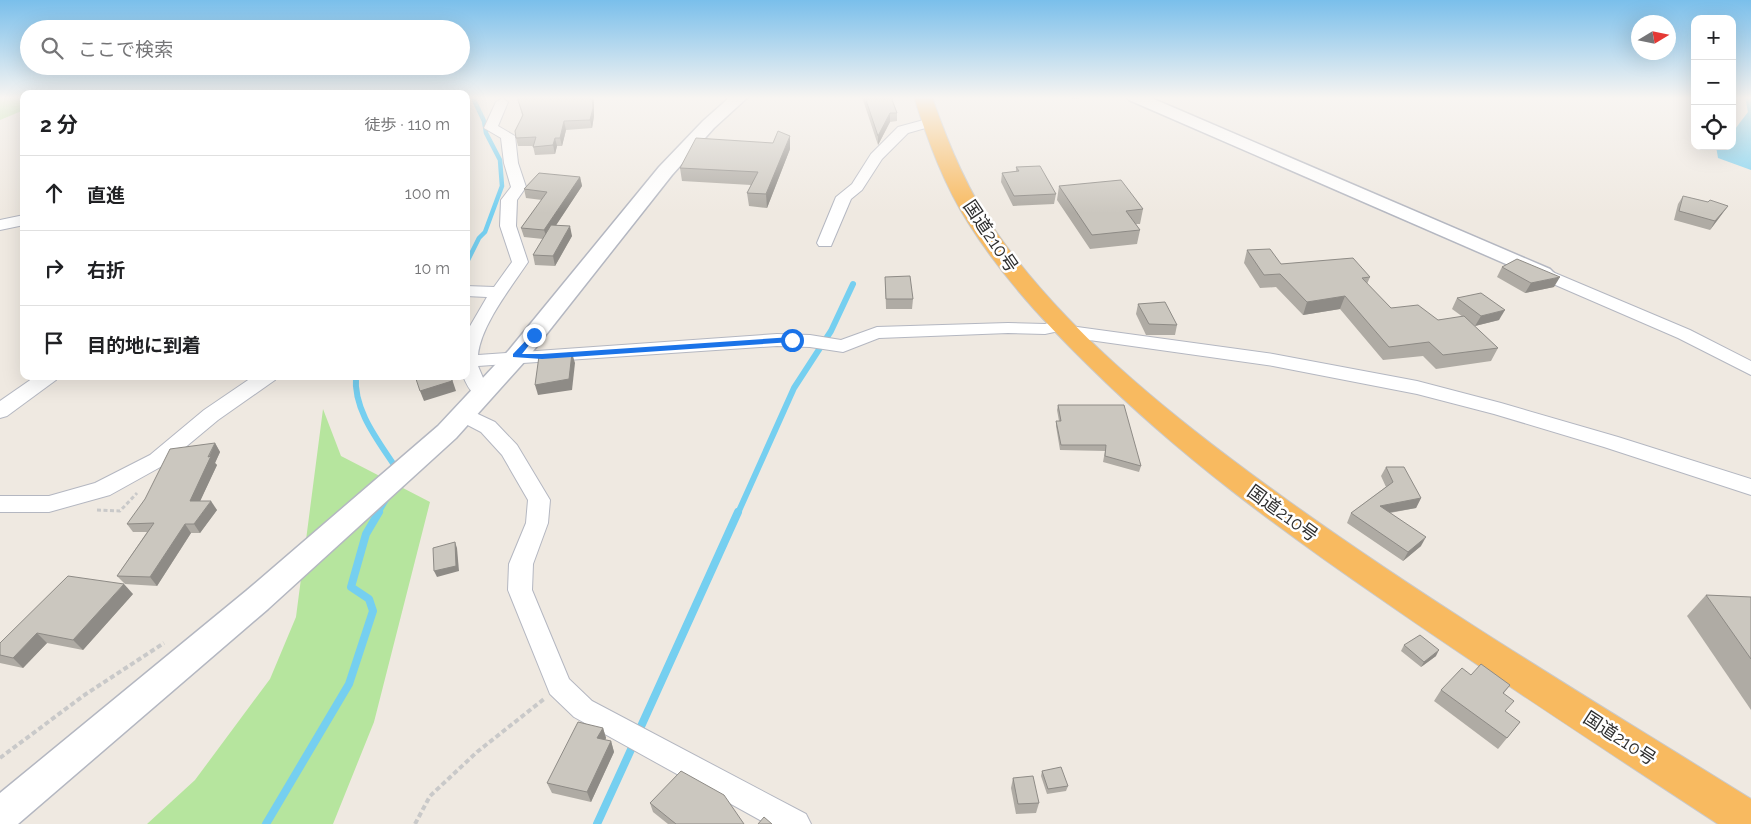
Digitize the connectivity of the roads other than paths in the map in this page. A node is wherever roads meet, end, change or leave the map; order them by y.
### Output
1 (507, 135) edge
2 (699, 135) edge
3 (898, 135) edge
4 (936, 135) edge
5 (1224, 135) edge
6 (20, 221) edge
7 (0, 225) edge
8 (825, 243) dead end
9 (1543, 273) joint
10 (470, 291) edge
11 (500, 292) junction
12 (1065, 328) junction
13 (470, 344) edge
14 (516, 356) junction
15 (470, 361) edge
16 (470, 367) edge
17 (1751, 369) edge
18 (43, 380) edge
19 (262, 380) edge
20 (485, 392) junction
21 (0, 411) edge
22 (456, 423) junction
23 (1751, 487) edge
24 (0, 504) edge
25 (0, 816) edge
26 (1751, 822) edge
27 (796, 824) edge

1 - 11 street
2 - 14 street
3 - 8 street
4 - 12 highway, 国道210号
5 - 9 street
6 - 7 street
9 - 17 street
10 - 11 street
11 - 13 street
12 - 14 street
12 - 23 street
12 - 26 highway, 国道210号
14 - 15 street
14 - 20 street
16 - 20 street
18 - 21 street
19 - 24 street
20 - 22 street
22 - 25 street
22 - 27 street

